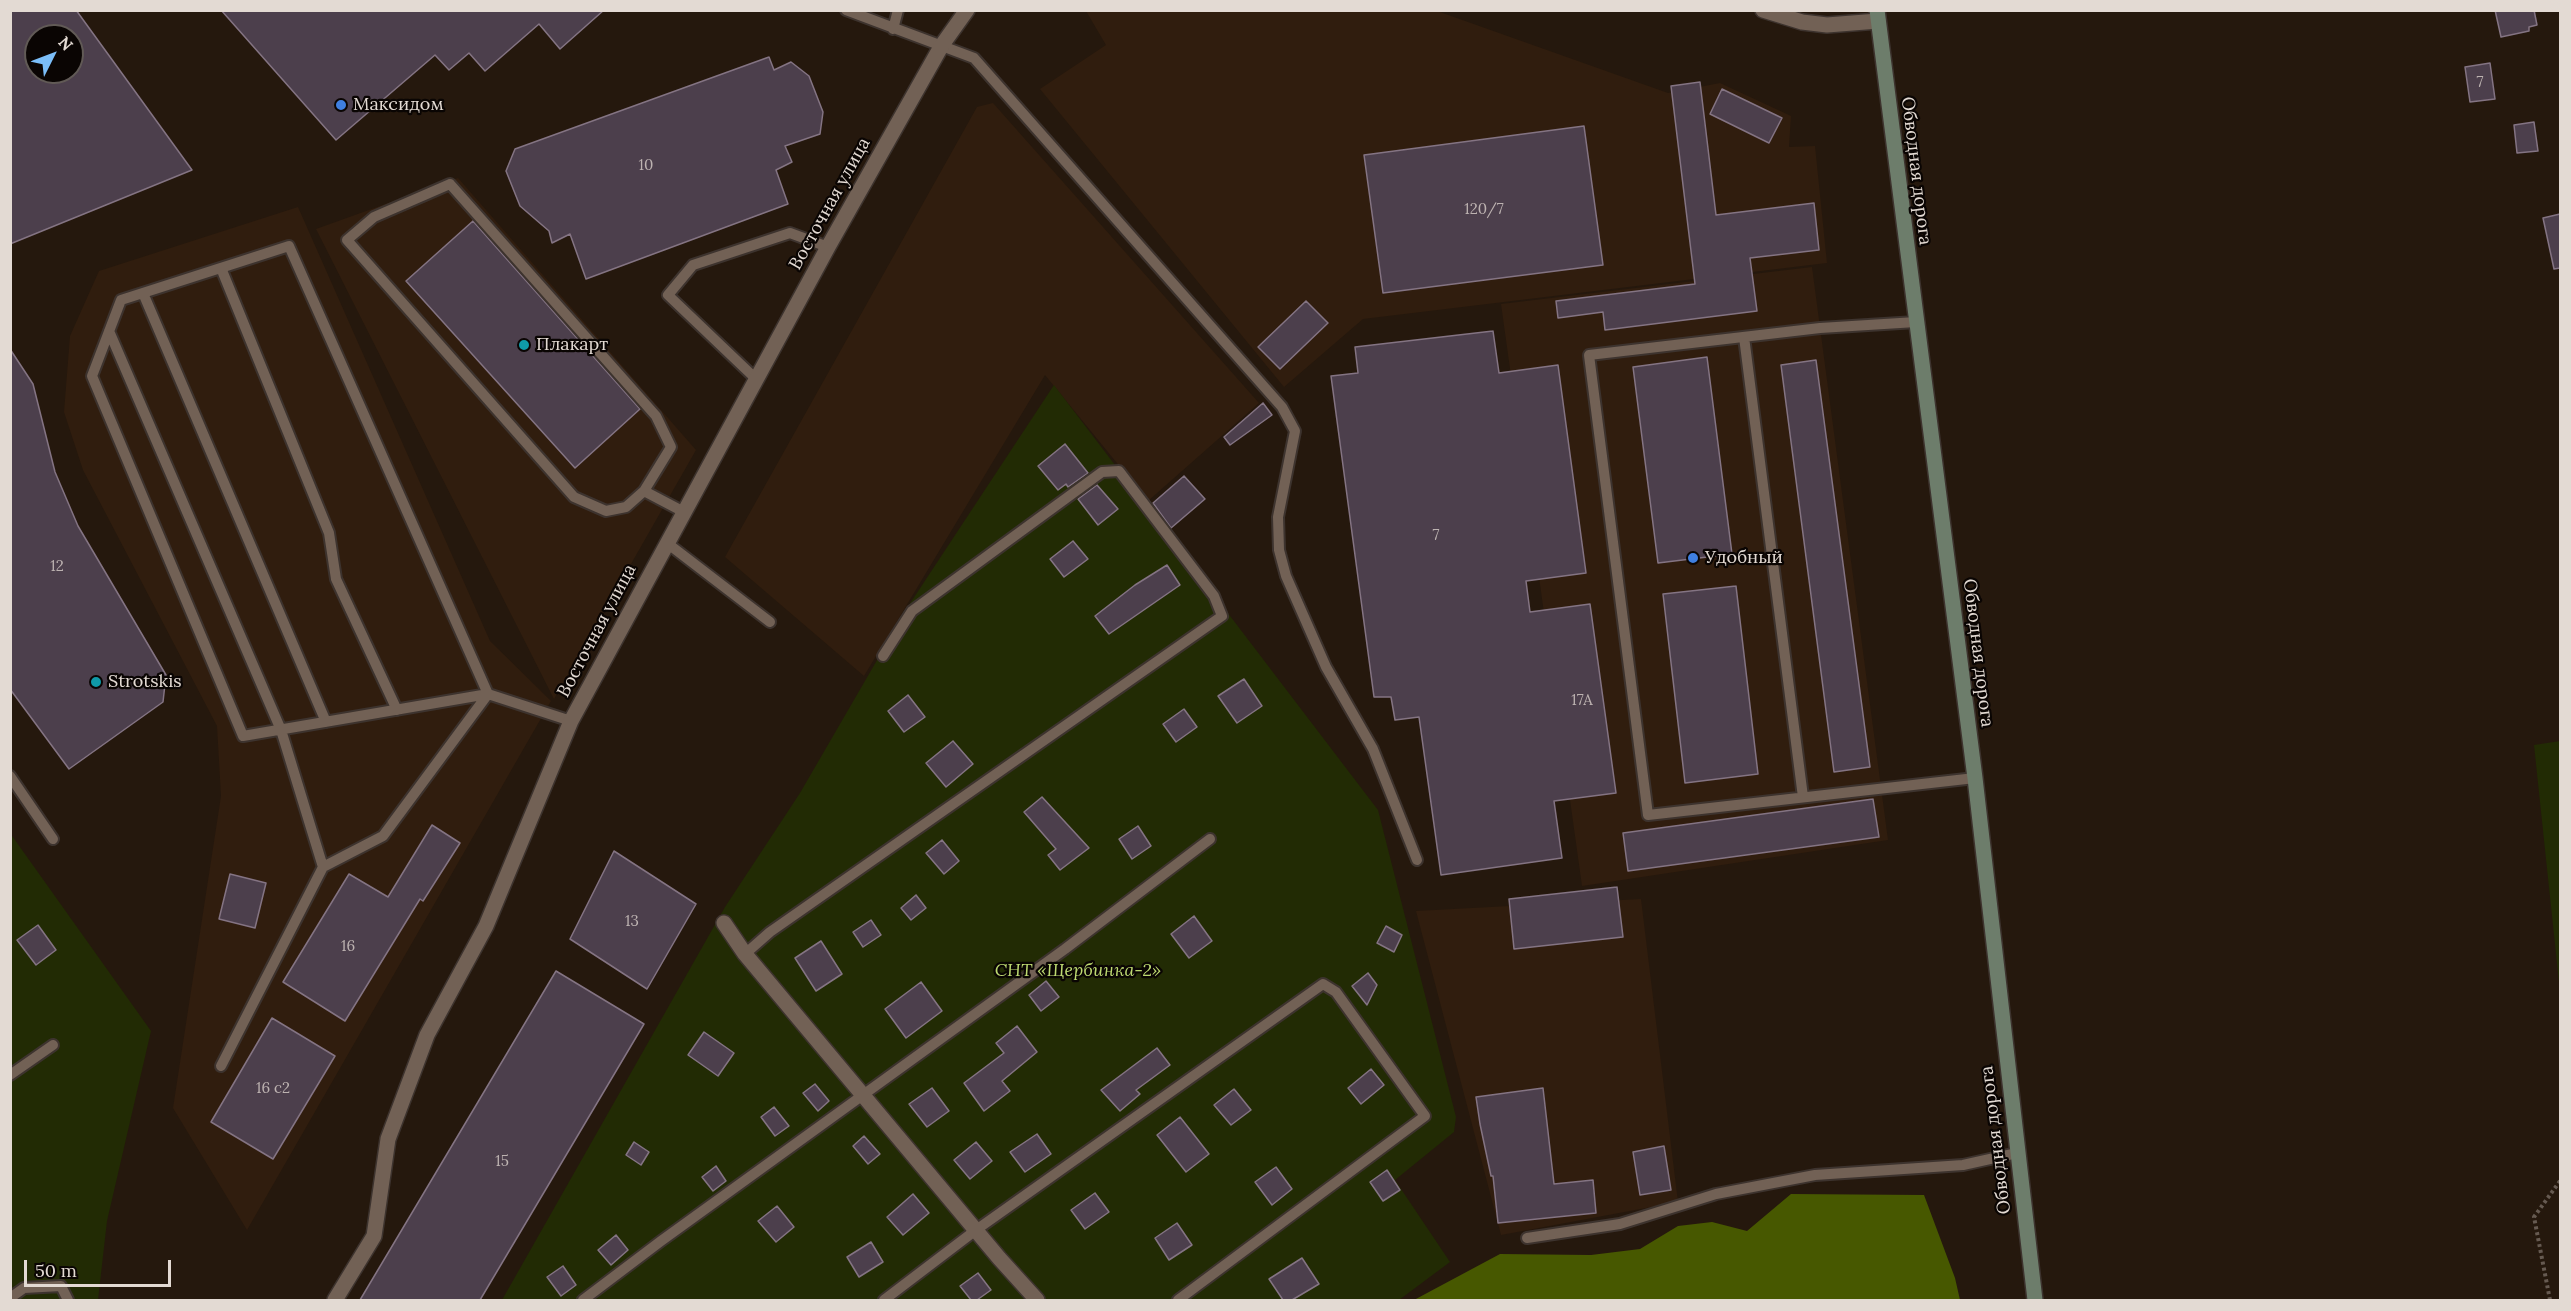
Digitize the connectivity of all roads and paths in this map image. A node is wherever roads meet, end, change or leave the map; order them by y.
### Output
1 (846, 10) edge
2 (898, 10) edge
3 (967, 10) edge
4 (1763, 10) edge
5 (1878, 16) edge
6 (893, 29) junction
7 (942, 45) junction
8 (828, 247) junction
9 (221, 268) junction
10 (143, 293) junction
11 (1916, 322) junction
12 (109, 331) junction
13 (1744, 337) junction
14 (755, 378) junction
15 (644, 490) junction
16 (684, 512) junction
17 (666, 543) junction
18 (770, 622) dead end
19 (883, 656) dead end
20 (488, 694) junction
21 (398, 710) junction
22 (571, 721) junction
23 (326, 722) junction
24 (281, 730) junction
25 (10, 776) edge
26 (1975, 778) junction
27 (1803, 797) junction
28 (53, 839) dead end
29 (1210, 839) dead end
30 (1417, 860) dead end
31 (323, 867) junction
32 (724, 923) dead end
33 (745, 954) junction
34 (53, 1045) dead end
35 (221, 1066) dead end
36 (10, 1075) edge
37 (863, 1095) junction
38 (2017, 1153) junction
39 (2560, 1181) edge
40 (976, 1230) junction
41 (1527, 1238) dead end
42 (10, 1298) edge
43 (68, 1300) edge
44 (335, 1300) edge
45 (583, 1300) edge
46 (884, 1300) edge
47 (1037, 1300) edge
48 (1178, 1300) edge
49 (2035, 1300) edge
50 (2550, 1300) edge

1 - 6 lane
2 - 6 lane
3 - 7 street, Восточная улица
4 - 5 street
5 - 11 main road, Обводная дорога
6 - 7 lane
7 - 8 street, Восточная улица
7 - 30 lane
8 - 14 street, Восточная улица
8 - 14 lane
9 - 10 lane
9 - 20 lane
9 - 21 lane
10 - 12 lane
10 - 23 lane
11 - 13 lane
11 - 26 main road, Обводная дорога
12 - 24 lane
12 - 24 lane
13 - 27 lane
13 - 27 lane
14 - 16 street, Восточная улица
15 - 15 lane
15 - 16 lane
16 - 17 street, Восточная улица
17 - 18 lane
17 - 22 street, Восточная улица
19 - 33 lane
20 - 21 lane
20 - 22 lane
20 - 31 lane
21 - 23 lane
22 - 44 street, Восточная улица
23 - 24 lane
24 - 31 lane
25 - 28 lane
26 - 27 lane
26 - 38 main road, Обводная дорога
29 - 37 lane
31 - 35 lane
32 - 33 street
33 - 37 street
34 - 36 lane
37 - 40 street
37 - 45 lane
38 - 41 lane
38 - 49 main road, Обводная дорога
39 - 50 path
40 - 46 lane
40 - 47 street
40 - 48 lane
42 - 43 lane

